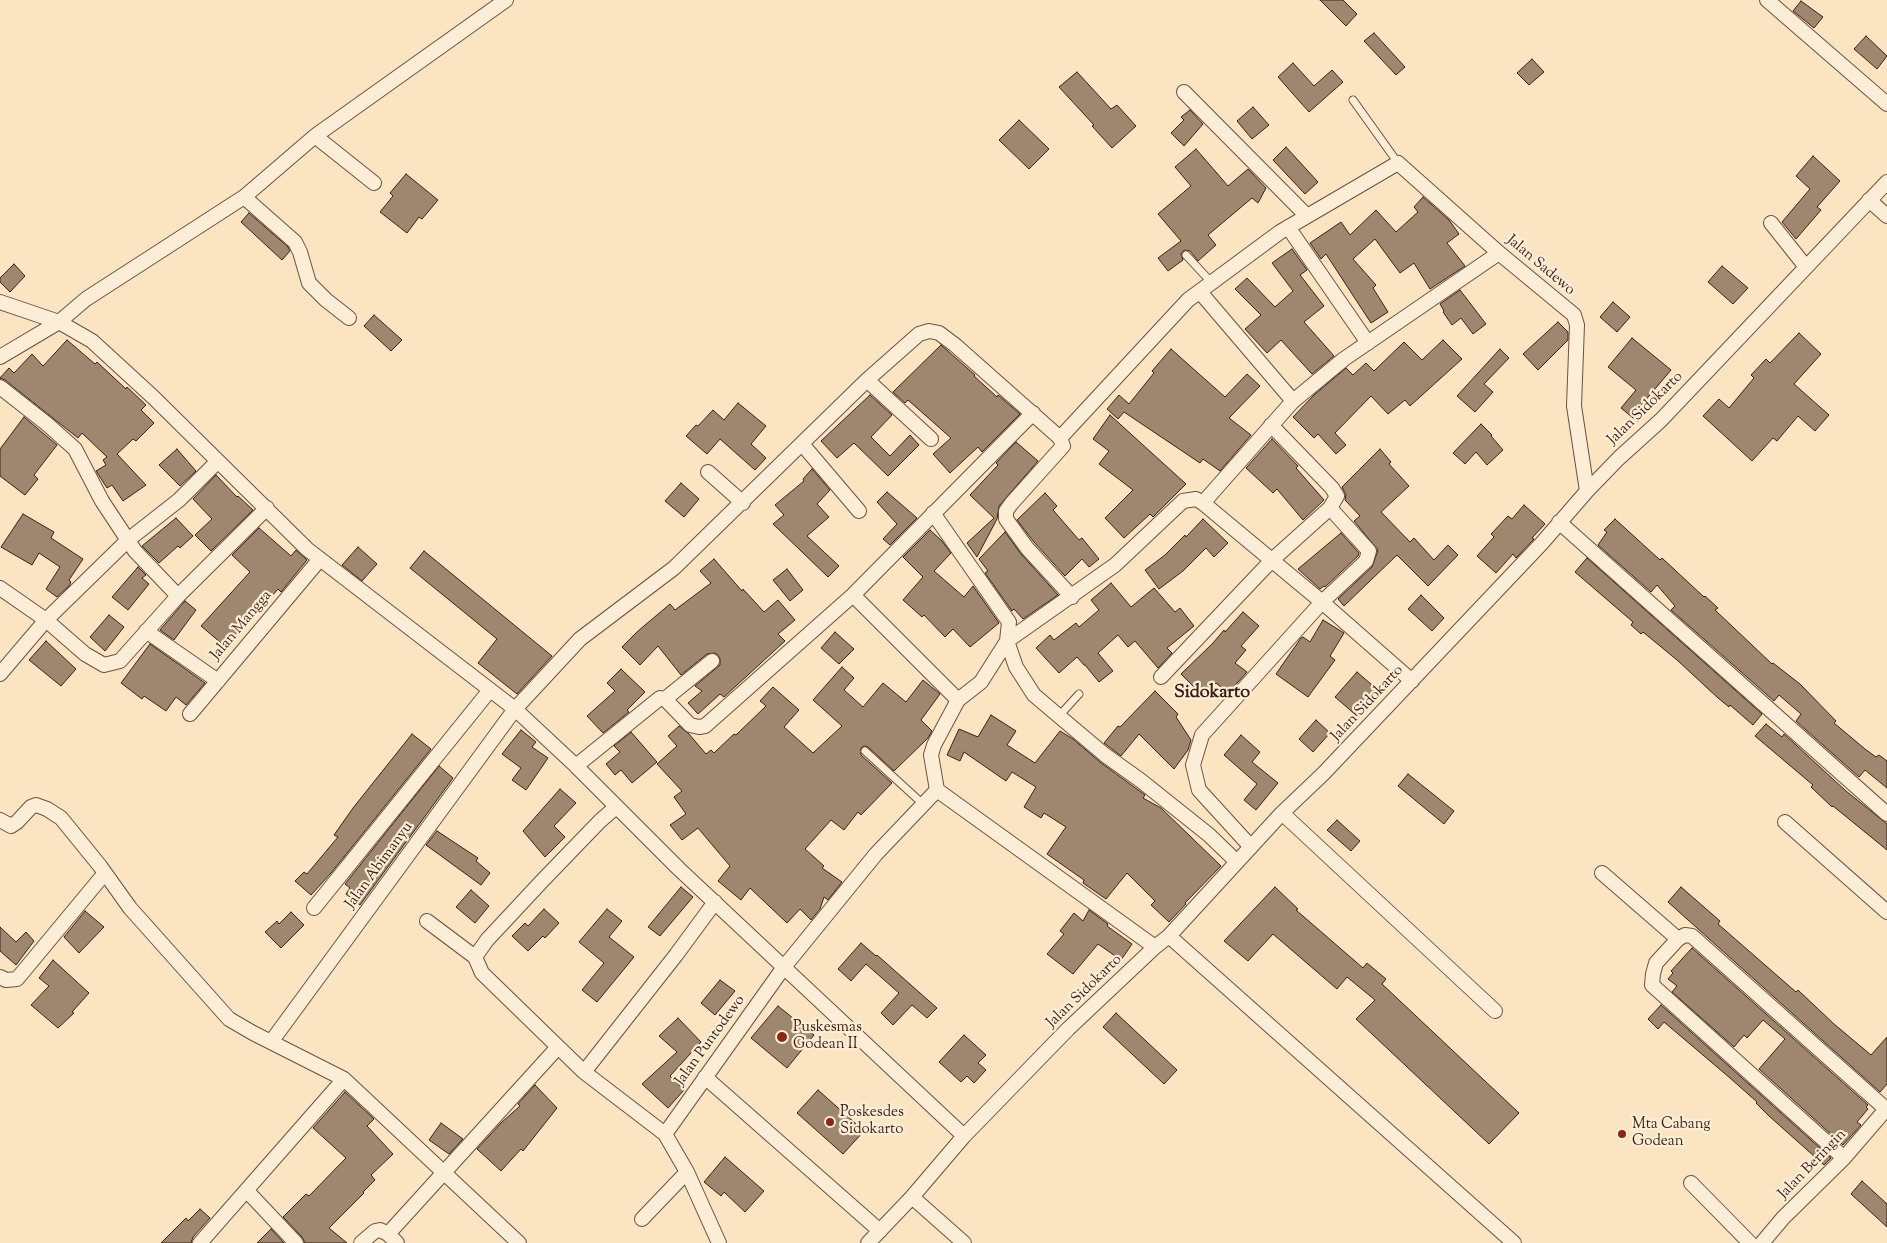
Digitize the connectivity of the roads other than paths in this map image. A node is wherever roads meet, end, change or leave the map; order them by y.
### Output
1 (506, 0) edge
2 (1767, 0) edge
3 (1184, 92) dead end
4 (1353, 100) dead end
5 (1887, 104) edge
6 (315, 136) junction
7 (1398, 163) junction
8 (1887, 182) edge
9 (374, 183) dead end
10 (244, 197) junction
11 (1869, 200) junction
12 (1307, 216) junction
13 (1887, 216) edge
14 (1771, 223) dead end
15 (1288, 227) junction
16 (1498, 253) junction
17 (1186, 255) dead end
18 (1806, 267) junction
19 (1211, 282) junction
20 (1200, 292) junction
21 (0, 302) edge
22 (349, 318) dead end
23 (60, 322) junction
24 (1368, 343) junction
25 (0, 357) edge
26 (867, 380) junction
27 (0, 387) edge
28 (1292, 402) junction
29 (1033, 413) junction
30 (1272, 425) junction
31 (1060, 438) junction
32 (931, 439) dead end
33 (802, 444) junction
34 (218, 461) junction
35 (708, 472) dead end
36 (1587, 491) junction
37 (743, 503) junction
38 (1203, 503) junction
39 (267, 508) junction
40 (1330, 508) junction
41 (859, 511) dead end
42 (933, 514) junction
43 (1559, 522) junction
44 (128, 540) junction
45 (320, 559) junction
46 (1272, 560) junction
47 (0, 588) edge
48 (853, 595) junction
49 (178, 596) junction
50 (1072, 597) junction
51 (1322, 602) junction
52 (46, 620) junction
53 (146, 631) junction
54 (1007, 641) junction
55 (712, 661) dead end
56 (0, 674) edge
57 (1161, 677) dead end
58 (218, 681) junction
59 (1412, 681) junction
60 (490, 690) junction
61 (1079, 694) dead end
62 (665, 700) junction
63 (958, 700) junction
64 (515, 709) junction
65 (190, 714) dead end
66 (1059, 716) junction
67 (865, 751) dead end
68 (576, 766) junction
69 (936, 790) junction
70 (923, 804) junction
71 (616, 807) junction
72 (1282, 814) junction
73 (1887, 814) edge
74 (0, 820) edge
75 (1785, 822) dead end
76 (1251, 847) junction
77 (1237, 862) junction
78 (105, 873) junction
79 (1602, 873) dead end
80 (715, 902) junction
81 (314, 908) dead end
82 (1887, 912) edge
83 (427, 921) dead end
84 (1169, 936) junction
85 (1678, 939) junction
86 (1155, 947) junction
87 (475, 957) junction
88 (784, 967) junction
89 (0, 977) edge
90 (1495, 1011) dead end
91 (271, 1042) junction
92 (558, 1047) junction
93 (584, 1072) junction
94 (705, 1077) junction
95 (344, 1079) junction
96 (1887, 1109) edge
97 (665, 1134) junction
98 (964, 1136) junction
99 (1844, 1158) junction
100 (686, 1172) junction
101 (443, 1173) junction
102 (1691, 1183) dead end
103 (247, 1191) junction
104 (912, 1196) junction
105 (642, 1219) dead end
106 (880, 1231) junction
107 (392, 1239) edge
108 (293, 1242) edge
109 (200, 1243) edge
110 (362, 1243) edge
111 (519, 1243) edge
112 (720, 1243) edge
113 (868, 1243) edge
114 (964, 1243) edge
115 (1514, 1243) edge
116 (1750, 1243) edge
117 (1762, 1243) edge

1 - 6 street
2 - 5 street
3 - 12 street
4 - 7 lane
6 - 9 street
6 - 10 street
7 - 12 street
7 - 16 street, Jalan Sadewo
8 - 11 street, Jalan Sidokarto
10 - 22 street
10 - 23 street
11 - 13 street
11 - 18 street, Jalan Sidokarto
12 - 15 street
14 - 18 street
15 - 19 street
15 - 24 street
16 - 24 street
16 - 36 street, Jalan Sadewo
17 - 19 lane
18 - 36 street, Jalan Sidokarto
19 - 20 street
20 - 28 street
20 - 31 street
21 - 23 street
23 - 25 street
23 - 34 street
24 - 28 street
26 - 29 street, Jalan Abimanyu
26 - 32 street
26 - 33 street, Jalan Abimanyu
27 - 44 street
28 - 30 street
29 - 31 street, Jalan Abimanyu
29 - 42 street
30 - 38 street
30 - 40 street
31 - 50 street
33 - 37 street, Jalan Abimanyu
33 - 41 street
34 - 39 street
34 - 44 street
35 - 37 street
36 - 43 street, Jalan Sidokarto
37 - 64 street, Jalan Abimanyu
38 - 46 street
38 - 50 street
39 - 45 street
39 - 49 street
40 - 46 street
40 - 51 street
42 - 48 street
42 - 54 street
43 - 59 street, Jalan Sidokarto
43 - 73 street
44 - 49 street
44 - 52 street
45 - 58 street, Jalan Mangga
45 - 60 street
46 - 51 street
46 - 57 street
47 - 52 street
48 - 62 street
48 - 63 street
49 - 53 street
50 - 54 street
51 - 59 street
51 - 76 street
52 - 53 street
52 - 56 street
53 - 58 street
54 - 63 street
54 - 66 street
55 - 62 street
58 - 65 street, Jalan Mangga
59 - 72 street, Jalan Sidokarto
60 - 64 street
60 - 81 street
61 - 66 lane
62 - 68 street
63 - 69 street
64 - 68 street
64 - 91 street, Jalan Abimanyu
66 - 77 street
67 - 70 lane
68 - 71 street
69 - 70 street, Jalan Puntodewo
69 - 86 street
70 - 88 street, Jalan Puntodewo
71 - 80 street
71 - 87 street
72 - 76 street, Jalan Sidokarto
72 - 90 street
74 - 78 street
75 - 82 street
76 - 77 street, Jalan Sidokarto
77 - 84 street, Jalan Sidokarto
78 - 89 street
78 - 91 street
79 - 85 street
80 - 88 street
80 - 93 street
83 - 87 street
84 - 86 street, Jalan Sidokarto
84 - 115 street
85 - 96 street
85 - 99 street
86 - 98 street, Jalan Sidokarto
87 - 92 street
88 - 94 street, Jalan Puntodewo
88 - 98 street
91 - 95 street
92 - 93 street
92 - 101 street
93 - 97 street
94 - 97 street, Jalan Puntodewo
94 - 106 street
95 - 101 street
95 - 103 street
96 - 99 street, Jalan Beringin
97 - 100 street
98 - 104 street, Jalan Sidokarto
99 - 117 street, Jalan Beringin
100 - 105 street
100 - 112 street
101 - 107 street
101 - 111 street
102 - 116 street
103 - 108 street
103 - 109 street
104 - 106 street, Jalan Sidokarto
104 - 114 street
106 - 113 street, Jalan Sidokarto
107 - 110 street

